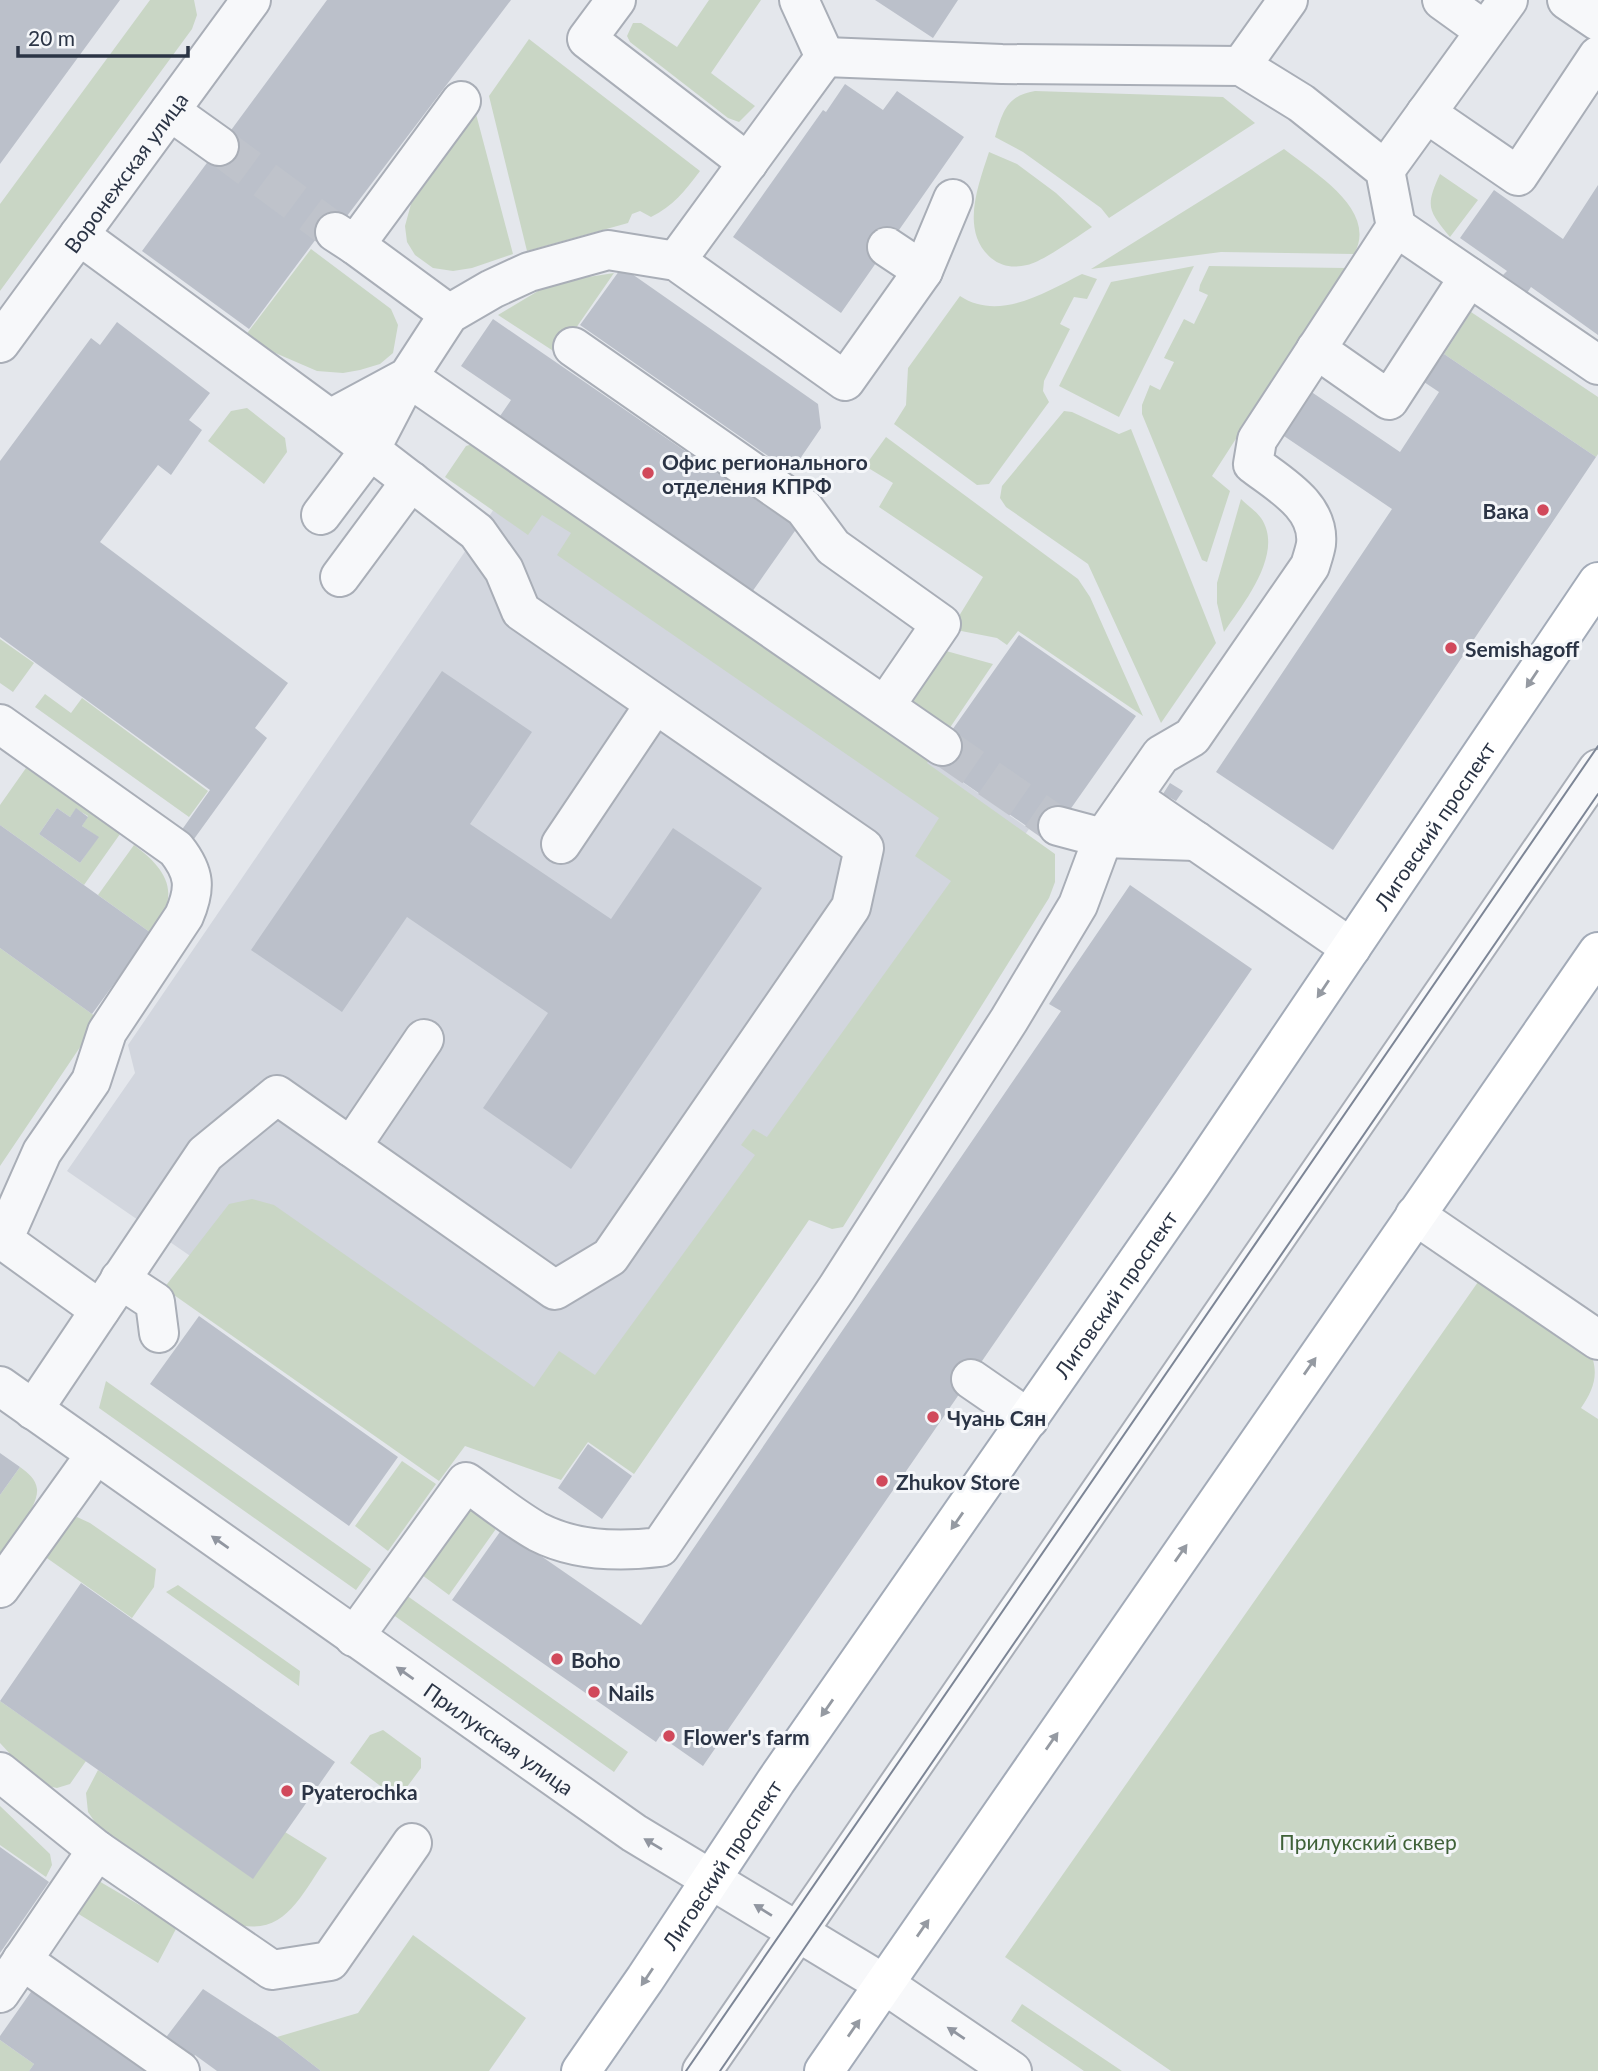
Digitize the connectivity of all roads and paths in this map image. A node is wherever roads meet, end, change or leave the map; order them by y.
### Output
1 (616, 0) edge
2 (799, 0) edge
3 (1289, 0) edge
4 (1441, 0) edge
5 (1508, 0) edge
6 (1567, 0) edge
7 (241, 4) edge
8 (1598, 21) edge
9 (1485, 31) junction
10 (1598, 56) edge
11 (825, 57) junction
12 (1241, 66) junction
13 (461, 101) dead end
14 (170, 111) junction
15 (1426, 113) junction
16 (219, 146) tunnel mouth
17 (748, 163) junction
18 (1385, 170) junction
19 (953, 199) dead end
20 (1396, 227) junction
21 (79, 235) junction
22 (887, 247) dead end
23 (676, 261) junction
24 (923, 271) junction
25 (1469, 277) junction
26 (449, 314) junction
27 (0, 343) edge
28 (573, 347) dead end
29 (1316, 349) junction
30 (1598, 365) edge
31 (408, 377) junction
32 (330, 419) junction
33 (370, 450) junction
34 (411, 481) junction
35 (321, 515) dead end
36 (340, 577) dead end
37 (1598, 582) edge
38 (655, 704) junction
39 (885, 706) junction
40 (0, 724) edge
41 (942, 746) tunnel mouth
42 (1598, 769) edge
43 (1132, 797) junction
44 (1058, 826) tunnel mouth
45 (1103, 838) junction
46 (1196, 841) junction
47 (561, 844) dead end
48 (1351, 948) junction
49 (1598, 952) edge
50 (424, 1039) dead end
51 (351, 1147) junction
52 (1415, 1215) junction
53 (120, 1279) junction
54 (100, 1310) junction
55 (159, 1333) dead end
56 (1598, 1340) edge
57 (971, 1380) dead end
58 (0, 1386) edge
59 (33, 1410) junction
60 (1029, 1419) junction
61 (96, 1454) junction
62 (0, 1588) edge
63 (354, 1637) junction
64 (0, 1772) edge
65 (412, 1843) dead end
66 (97, 1850) junction
67 (712, 1879) junction
68 (798, 1932) junction
69 (22, 1960) junction
70 (884, 1984) junction
71 (0, 1993) edge
72 (180, 2071) edge
73 (581, 2071) edge
74 (702, 2071) edge
75 (824, 2071) edge
76 (1012, 2071) edge

1 - 17 street
2 - 11 street
3 - 12 street
4 - 9 street
5 - 9 street
6 - 8 street
7 - 14 street, Воронежская улица
9 - 15 street
10 - 15 street
11 - 12 street
11 - 17 street
12 - 18 street
13 - 26 street
14 - 16 street
14 - 21 street, Воронежская улица
15 - 18 street
17 - 23 street
18 - 20 street
19 - 24 street
20 - 25 street
20 - 29 street
21 - 27 street, Воронежская улица
21 - 32 street
22 - 24 street
23 - 24 street
23 - 26 street
25 - 29 street
25 - 30 street
26 - 31 street
28 - 39 street
29 - 43 street
31 - 32 street
31 - 33 street
31 - 39 street
32 - 33 street
33 - 34 street
33 - 35 street
34 - 36 street
34 - 38 street
37 -> 48 main road, Лиговский проспект
38 - 47 street
38 - 51 street
39 - 41 street
40 - 54 street
42 - 68 street
43 - 45 street
43 - 46 street
44 - 45 street
45 - 46 street
45 - 63 street
46 - 48 street
48 -> 60 main road, Лиговский проспект
49 - 52 main road
50 - 51 street
51 - 53 street
52 - 56 street
70 -> 52 main road
53 - 54 street
53 - 55 street
54 - 59 street
57 - 60 street
58 - 59 street, Прилукская улица
59 - 61 street, Прилукская улица
60 -> 67 main road, Лиговский проспект
61 - 62 street
63 -> 61 street, Прилукская улица
67 -> 63 street, Прилукская улица
64 - 66 street
65 - 66 street
66 - 69 street
68 -> 67 street, Прилукская улица
67 -> 73 main road, Лиговский проспект
68 - 70 street, Прилукская улица
68 - 74 street
69 - 71 street
69 - 72 street
75 -> 70 main road
76 -> 70 street, Прилукская улица

